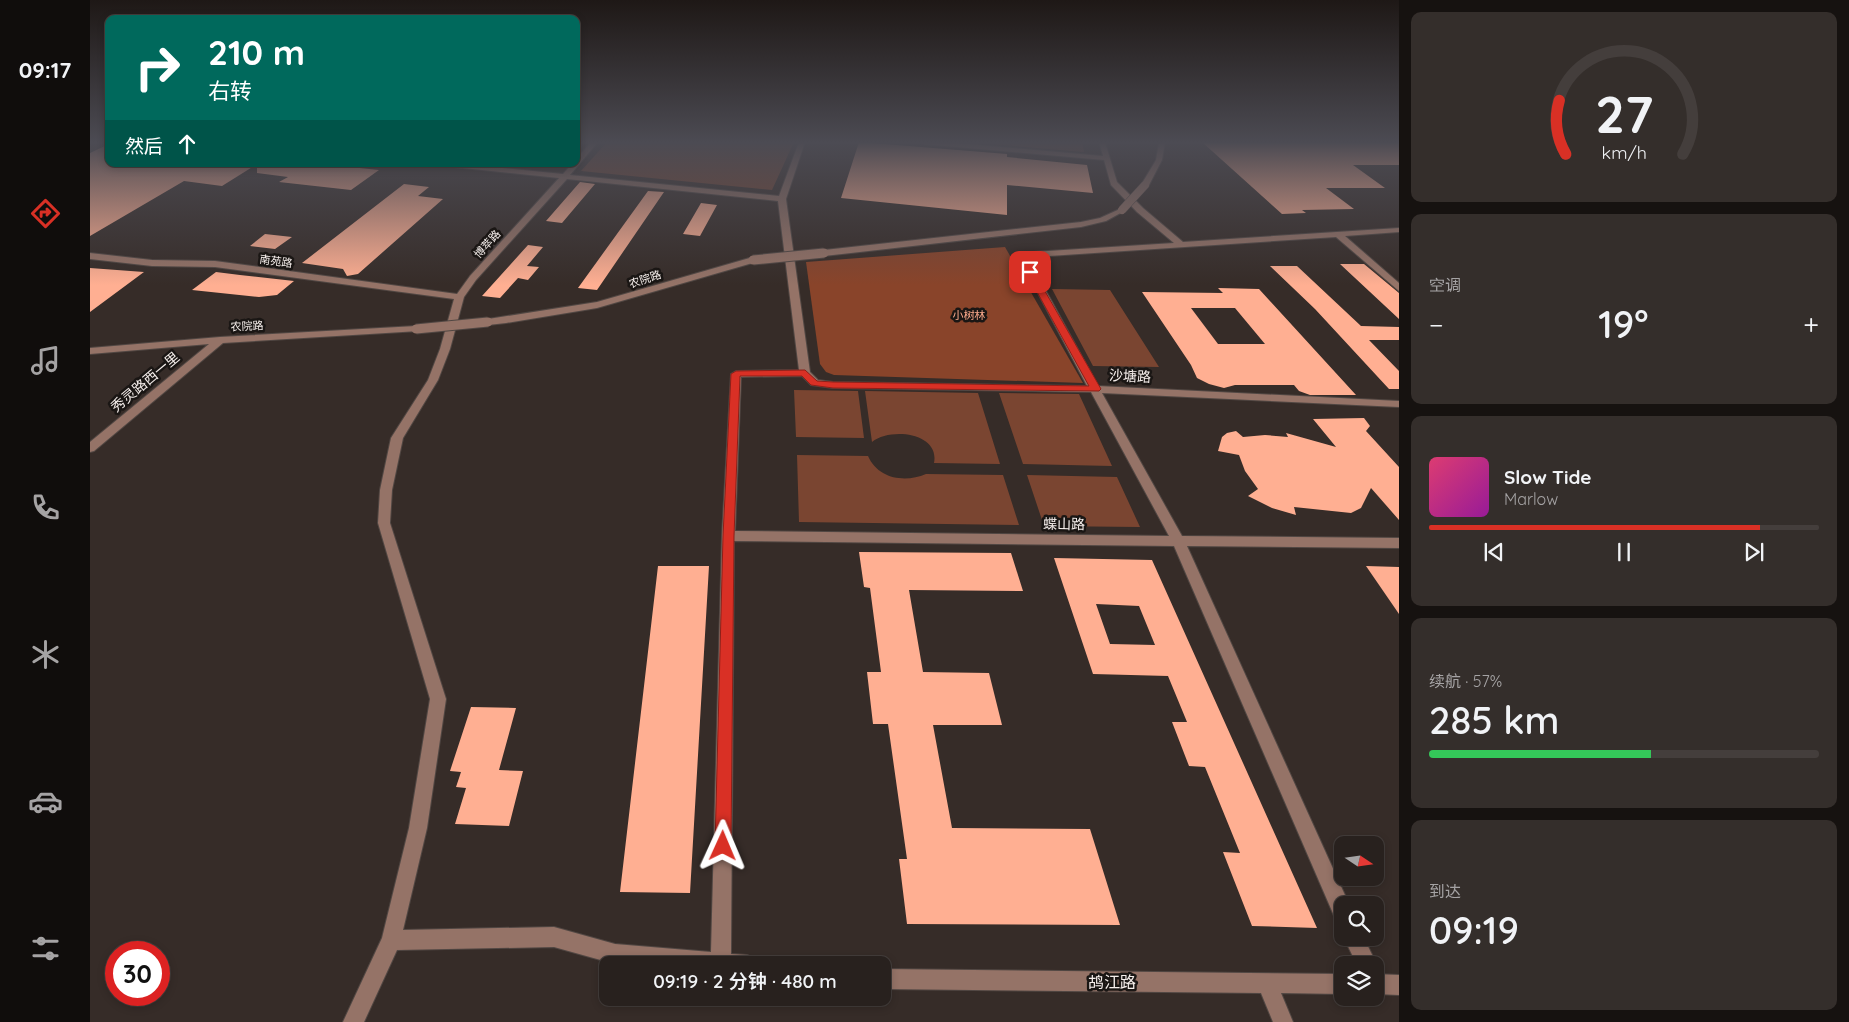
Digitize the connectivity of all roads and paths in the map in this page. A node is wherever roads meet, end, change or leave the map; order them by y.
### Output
1 (552, 190) edge
2 (694, 190) edge
3 (785, 190) edge
4 (1119, 190) edge
5 (1141, 190) edge
6 (782, 199) junction
7 (1399, 230) edge
8 (1340, 234) junction
9 (1180, 244) junction
10 (90, 256) edge
11 (1399, 288) edge
12 (459, 297) junction
13 (220, 340) junction
14 (90, 351) edge
15 (805, 373) junction
16 (1096, 389) junction
17 (1399, 404) edge
18 (90, 448) edge
19 (728, 536) junction
20 (1178, 540) junction
21 (1399, 543) edge
22 (1335, 896) edge
23 (391, 940) junction
24 (642, 956) edge
25 (722, 956) edge
26 (891, 979) edge
27 (1267, 983) junction
28 (1334, 984) edge
29 (1384, 984) edge
30 (1399, 985) edge
31 (353, 1022) edge
32 (1283, 1022) edge

1 - 12 street, 博萃路
2 - 6 street
3 - 6 street
4 - 9 street
5 - 13 street, 农院路, bridge
6 - 15 street
7 - 8 street
8 - 9 street
8 - 11 street
9 - 16 street
10 - 12 street, 南苑路
12 - 23 street
13 - 14 street, 农院路
13 - 18 street, 秀灵路西一里
15 - 16 street, 沙塘路
15 - 19 street
16 - 17 street, 沙塘路
16 - 20 street
19 - 20 street, 蝶山路
19 - 25 street
20 - 21 street, 蝶山路
20 - 22 street
23 - 24 street
23 - 31 street
26 - 27 street, 鸪江路
27 - 28 street, 鸪江路
27 - 32 street
29 - 30 street

